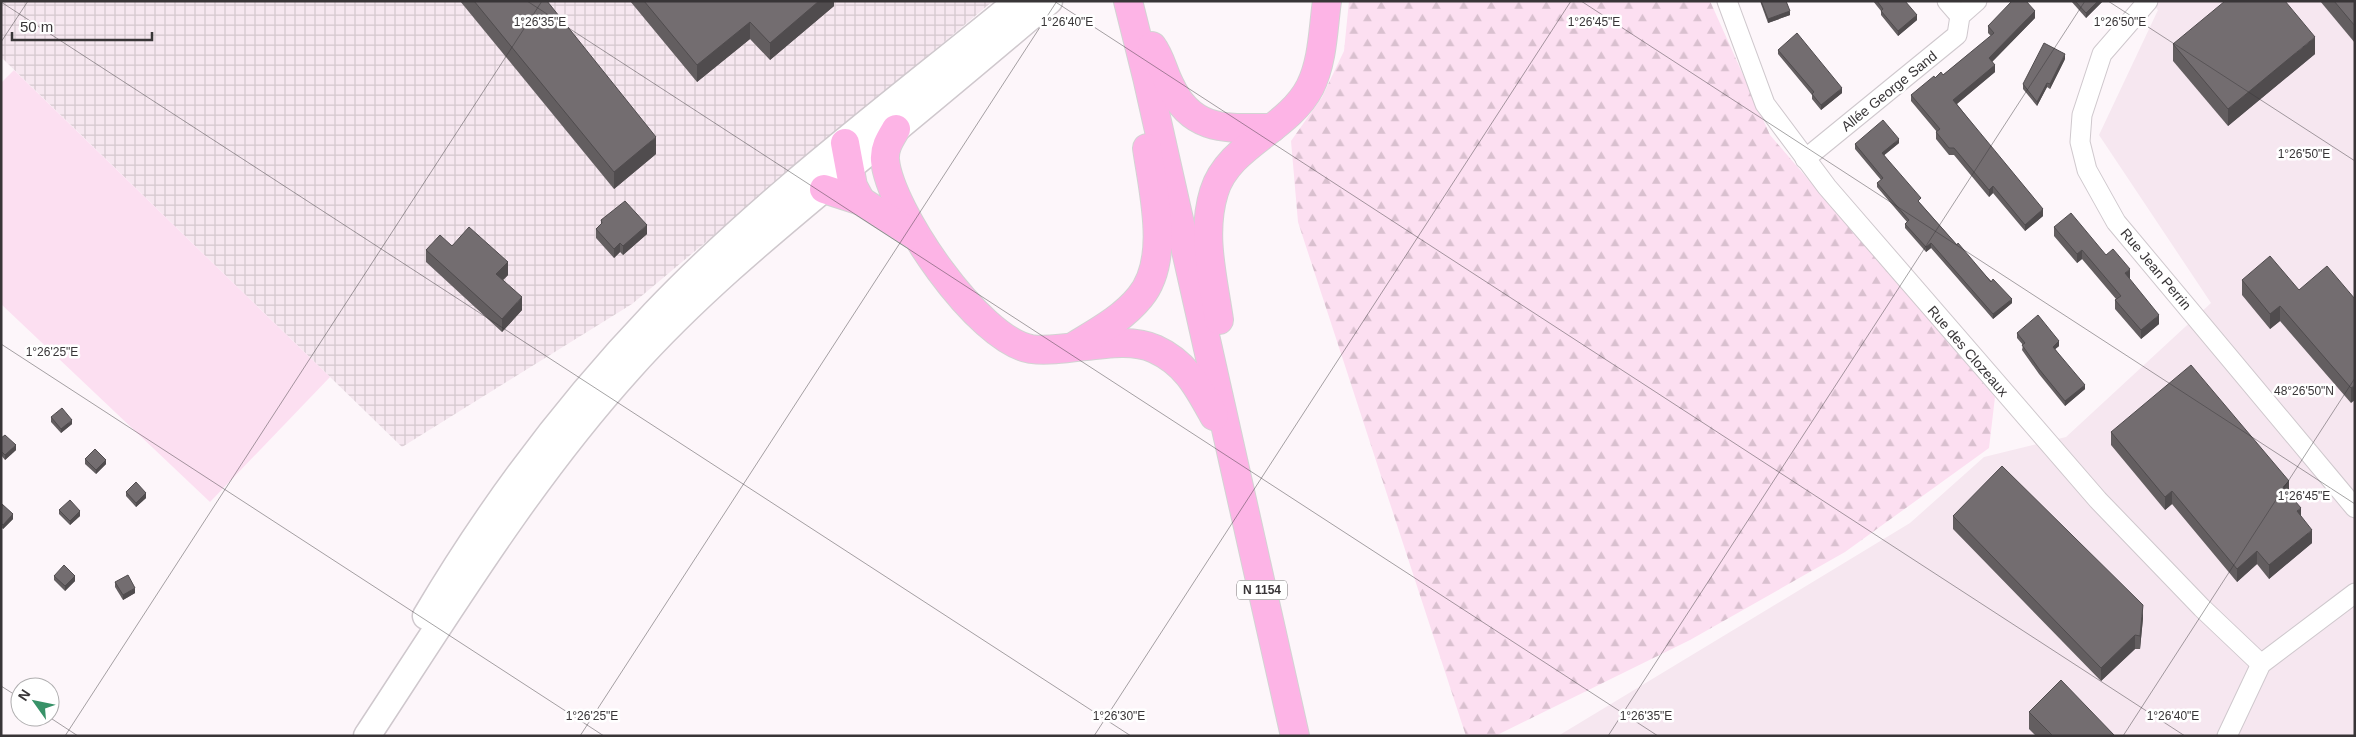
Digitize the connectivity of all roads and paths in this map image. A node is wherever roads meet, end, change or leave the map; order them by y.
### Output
1 (1018, 1) edge
2 (1049, 1) edge
3 (1327, 1) edge
4 (1728, 1) edge
5 (1947, 1) edge
6 (1977, 1) edge
7 (2148, 1) edge
8 (1130, 10) edge
9 (1960, 16) junction
10 (1147, 76) junction
11 (1272, 128) junction
12 (896, 129) junction
13 (854, 154) junction
14 (1805, 158) junction
15 (888, 174) junction
16 (824, 189) junction
17 (861, 201) junction
18 (916, 236) junction
19 (1207, 343) junction
20 (1073, 347) junction
21 (1229, 443) junction
22 (2355, 508) edge
23 (2355, 593) edge
24 (2261, 664) junction
25 (367, 736) edge
26 (1295, 736) edge
27 (2227, 736) edge

1 - 13 main road
2 - 12 main road
3 - 11 main road
4 - 14 street, Rue des Clozeaux
5 - 9 street
6 - 9 street
7 - 22 street, Rue Jean Perrin
8 - 10 main road, N 1154
8 - 11 main road
9 - 14 street, Allée George Sand
10 - 19 main road, N 1154
10 - 20 main road
11 - 19 main road
12 - 13 main road
12 - 15 main road
13 - 15 main road
13 - 16 main road
13 - 17 main road
13 - 25 main road
14 - 24 street, Rue des Clozeaux
15 - 18 main road
16 - 17 main road
16 - 25 main road
17 - 18 main road
18 - 20 main road
19 - 21 main road, N 1154
20 - 21 main road
21 - 26 main road, N 1154
23 - 24 street
24 - 27 street

